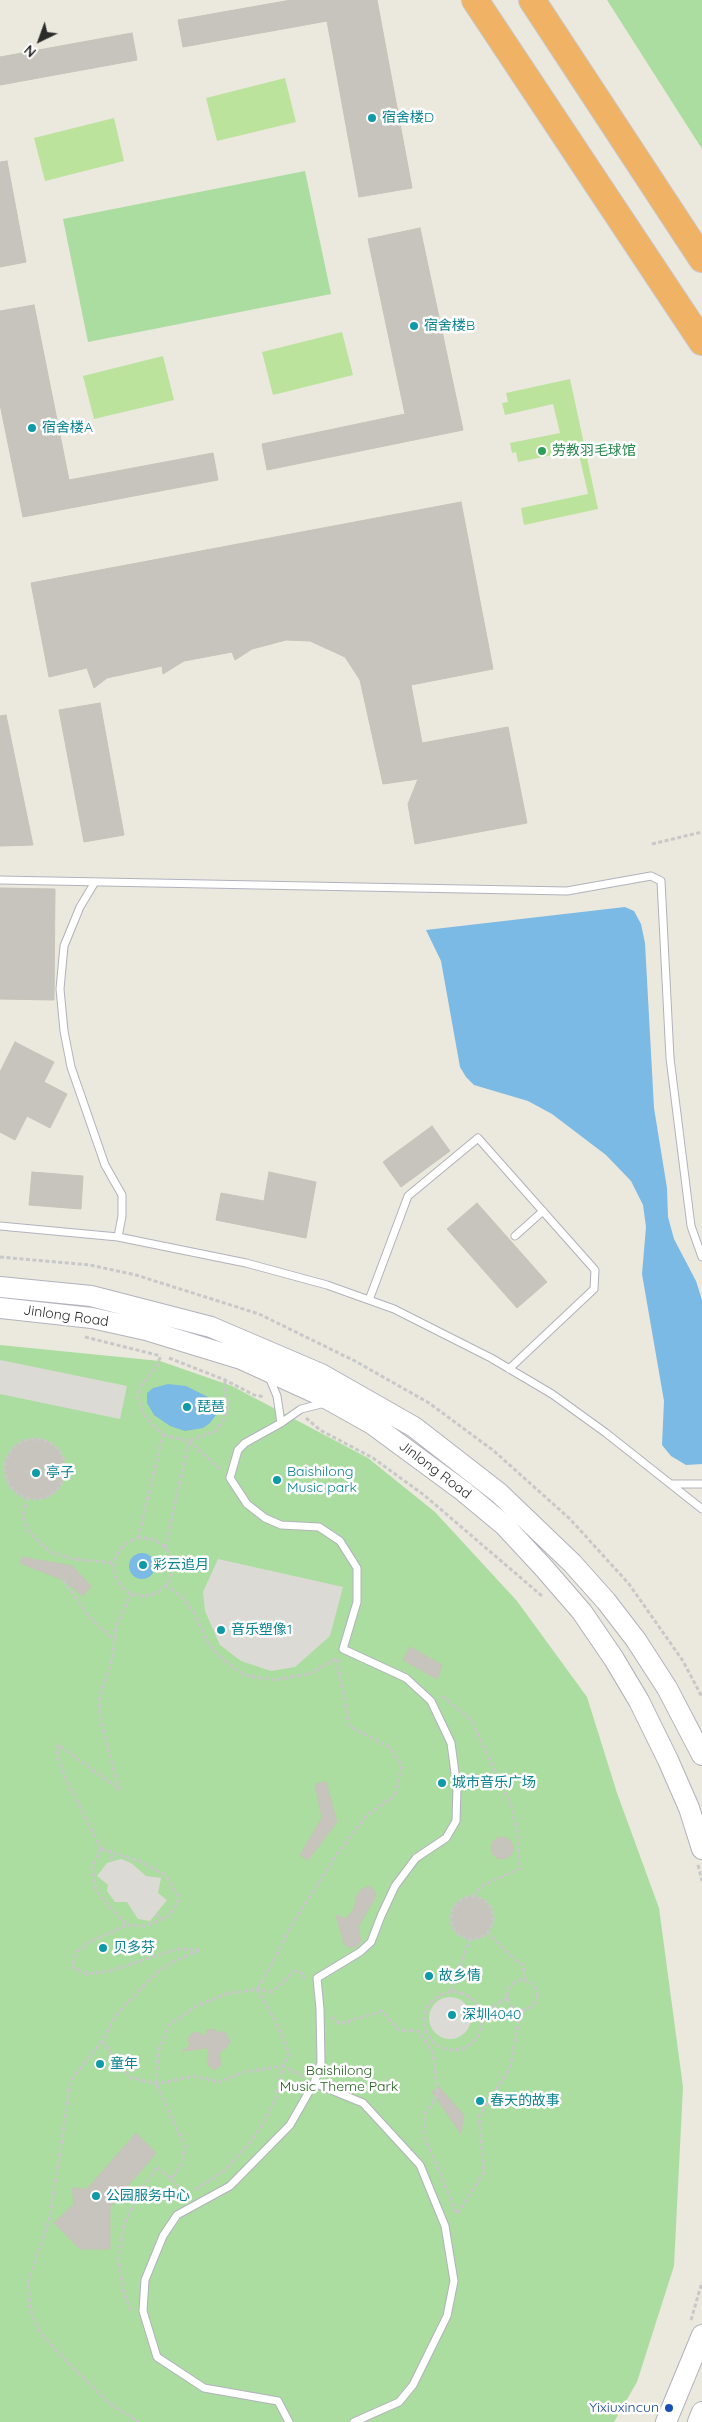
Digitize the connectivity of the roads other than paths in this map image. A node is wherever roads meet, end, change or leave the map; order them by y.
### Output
1 (476, 0) edge
2 (532, 0) edge
3 (702, 259) edge
4 (702, 342) edge
5 (0, 880) edge
6 (95, 882) junction
7 (543, 1211) junction
8 (0, 1226) edge
9 (515, 1236) dead end
10 (118, 1237) junction
11 (702, 1257) edge
12 (0, 1287) edge
13 (369, 1300) junction
14 (0, 1308) edge
15 (258, 1366) junction
16 (509, 1369) junction
17 (334, 1403) junction
18 (280, 1423) junction
19 (670, 1484) junction
20 (702, 1484) edge
21 (702, 1509) edge
22 (702, 1755) edge
23 (700, 1855) edge
24 (314, 2083) junction
25 (702, 2335) edge
26 (702, 2412) edge
27 (290, 2422) edge
28 (354, 2422) edge
29 (666, 2422) edge
30 (698, 2422) edge

1 - 4 highway
2 - 3 highway
5 - 6 lane
6 - 10 lane
6 - 11 lane
7 - 9 lane
7 - 13 lane
7 - 16 lane
8 - 10 lane
10 - 13 lane
12 - 22 main road, Jinlong Road
13 - 16 lane
14 - 15 main road, Jinlong Road
15 - 17 main road, Jinlong Road
15 - 18 lane
16 - 19 lane
17 - 18 lane
17 - 23 main road, Jinlong Road
18 - 24 lane
19 - 20 lane
19 - 21 lane
24 - 27 lane
24 - 28 lane
25 - 29 main road
26 - 30 main road

